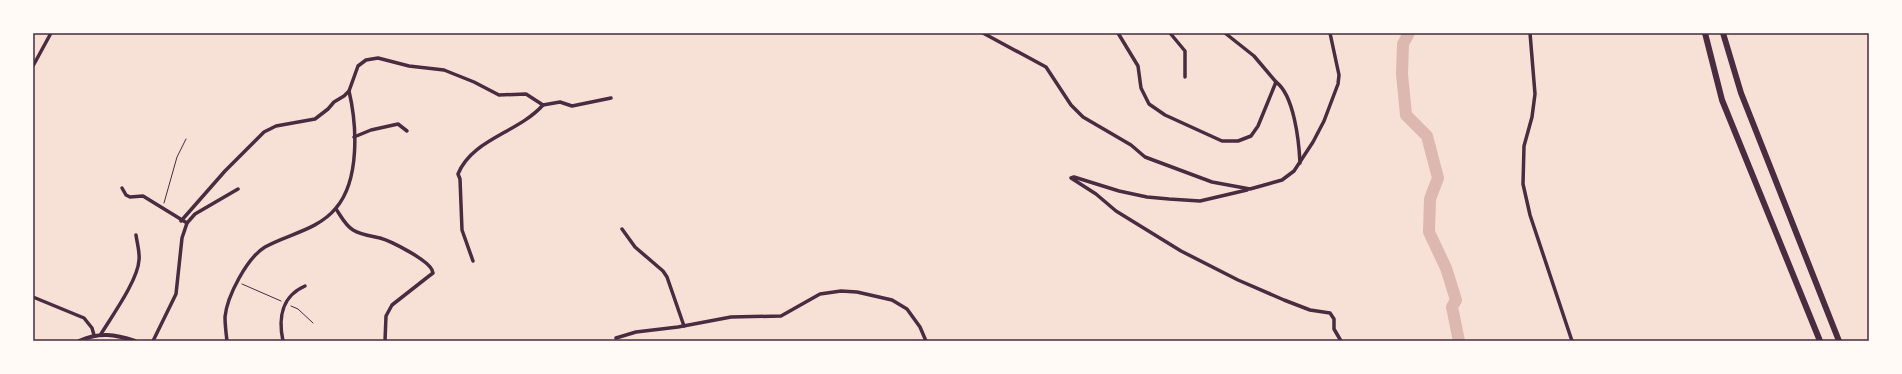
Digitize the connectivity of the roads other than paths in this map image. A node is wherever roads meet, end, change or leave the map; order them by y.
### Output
1 (51, 33) edge
2 (984, 33) edge
3 (1118, 33) edge
4 (1170, 33) edge
5 (1225, 33) edge
6 (1330, 33) edge
7 (1530, 33) edge
8 (1705, 33) edge
9 (1723, 33) edge
10 (33, 66) edge
11 (1185, 77) dead end
12 (1276, 82) junction
13 (349, 91) junction
14 (611, 98) dead end
15 (543, 105) junction
16 (407, 131) dead end
17 (354, 137) junction
18 (1300, 164) junction
19 (122, 188) dead end
20 (238, 189) dead end
21 (1250, 189) junction
22 (336, 209) junction
23 (181, 221) junction
24 (187, 223) junction
25 (622, 230) dead end
26 (136, 235) dead end
27 (473, 261) dead end
28 (305, 286) dead end
29 (33, 297) edge
30 (684, 326) junction
31 (101, 334) junction
32 (94, 335) junction
33 (616, 338) dead end
34 (1340, 340) edge
35 (79, 341) edge
36 (135, 341) edge
37 (153, 341) edge
38 (227, 341) edge
39 (283, 341) edge
40 (385, 341) edge
41 (926, 341) edge
42 (1572, 341) edge
43 (1820, 341) edge
44 (1839, 341) edge

1 - 10 street
2 - 21 street
3 - 12 street
4 - 11 street
5 - 12 street
6 - 18 street
7 - 42 street
8 - 43 highway
9 - 44 highway
12 - 18 street
13 - 15 street
13 - 17 street
13 - 23 street
14 - 15 street
15 - 27 street
16 - 17 street
17 - 22 street
18 - 21 street
19 - 23 street
20 - 24 street
21 - 34 street
22 - 38 street
22 - 40 street
23 - 24 street
24 - 37 street
25 - 30 street
26 - 31 street
28 - 39 street
29 - 32 street
30 - 33 street
30 - 41 street
31 - 32 street
31 - 36 street
32 - 35 street

